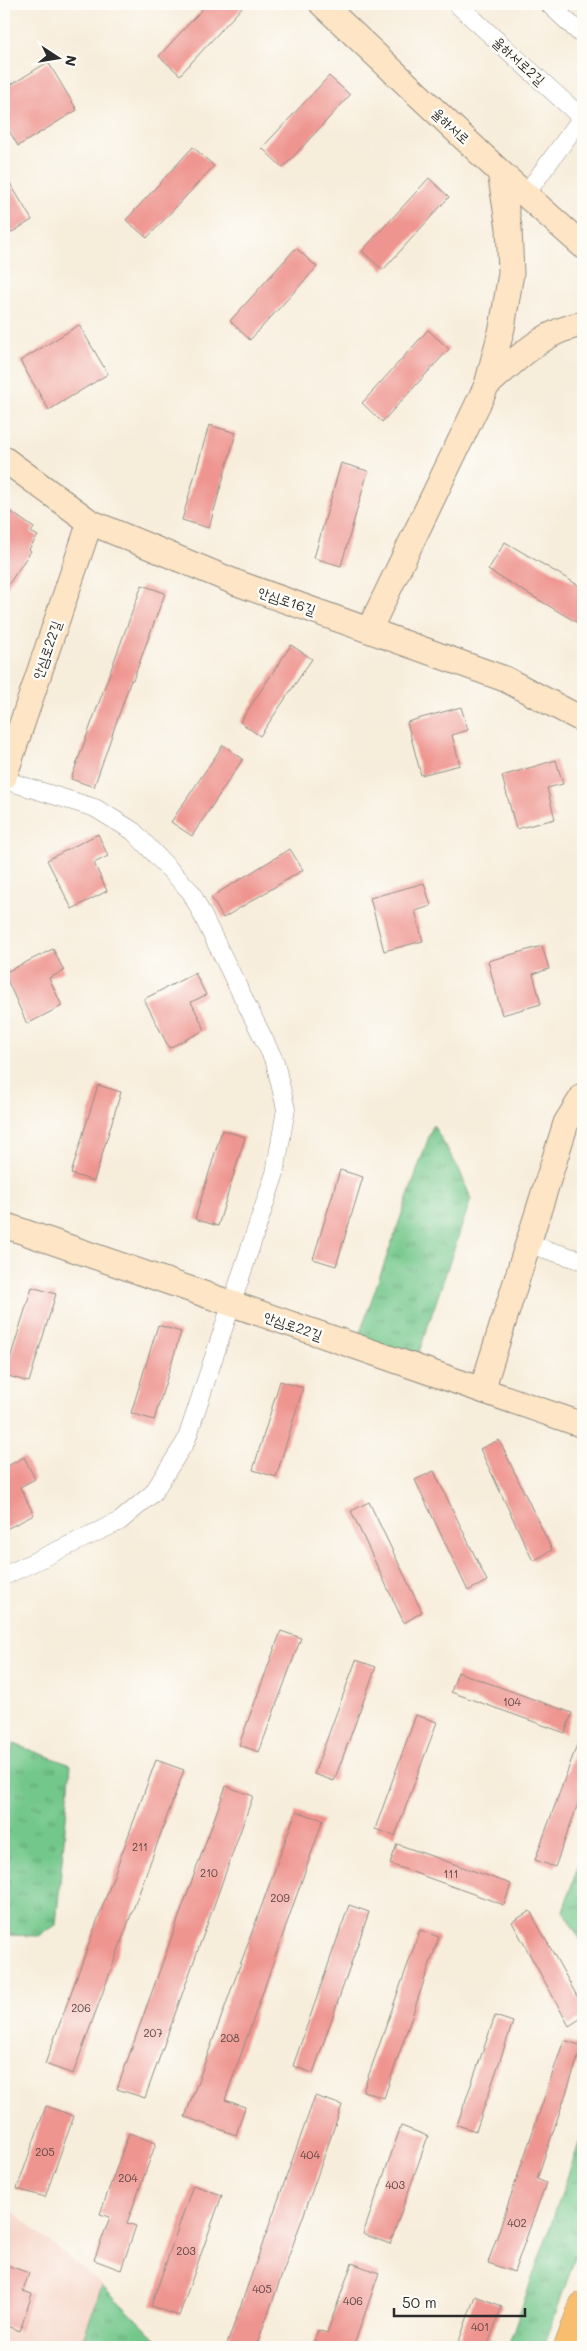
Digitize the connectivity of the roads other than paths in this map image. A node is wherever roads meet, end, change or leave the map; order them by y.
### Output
1 (322, 4) edge
2 (457, 4) edge
3 (549, 4) edge
4 (583, 36) edge
5 (582, 117) edge
6 (500, 172) junction
7 (524, 195) junction
8 (583, 246) edge
9 (583, 324) edge
10 (487, 385) junction
11 (4, 459) edge
12 (90, 522) junction
13 (369, 630) junction
14 (583, 720) edge
15 (4, 779) edge
16 (583, 1096) edge
17 (4, 1225) edge
18 (528, 1244) junction
19 (583, 1261) edge
20 (231, 1304) junction
21 (482, 1390) junction
22 (583, 1425) edge
23 (4, 1576) edge
24 (583, 2306) edge
25 (568, 2347) edge

1 - 6 street, 율하서로
2 - 5 street, 율하서로2길
3 - 4 street
5 - 7 street, 율하서로2길
6 - 7 street, 율하서로
6 - 10 street
7 - 8 street, 율하서로
9 - 10 street
10 - 13 street
11 - 12 street, 안심로16길
12 - 13 street, 안심로16길
12 - 15 street, 안심로22길
13 - 14 street, 안심로16길
15 - 20 street
16 - 18 street
17 - 20 street, 안심로22길
18 - 19 street
18 - 21 street
20 - 21 street, 안심로22길
20 - 23 street
21 - 22 street, 안심로22길
24 - 25 main road

